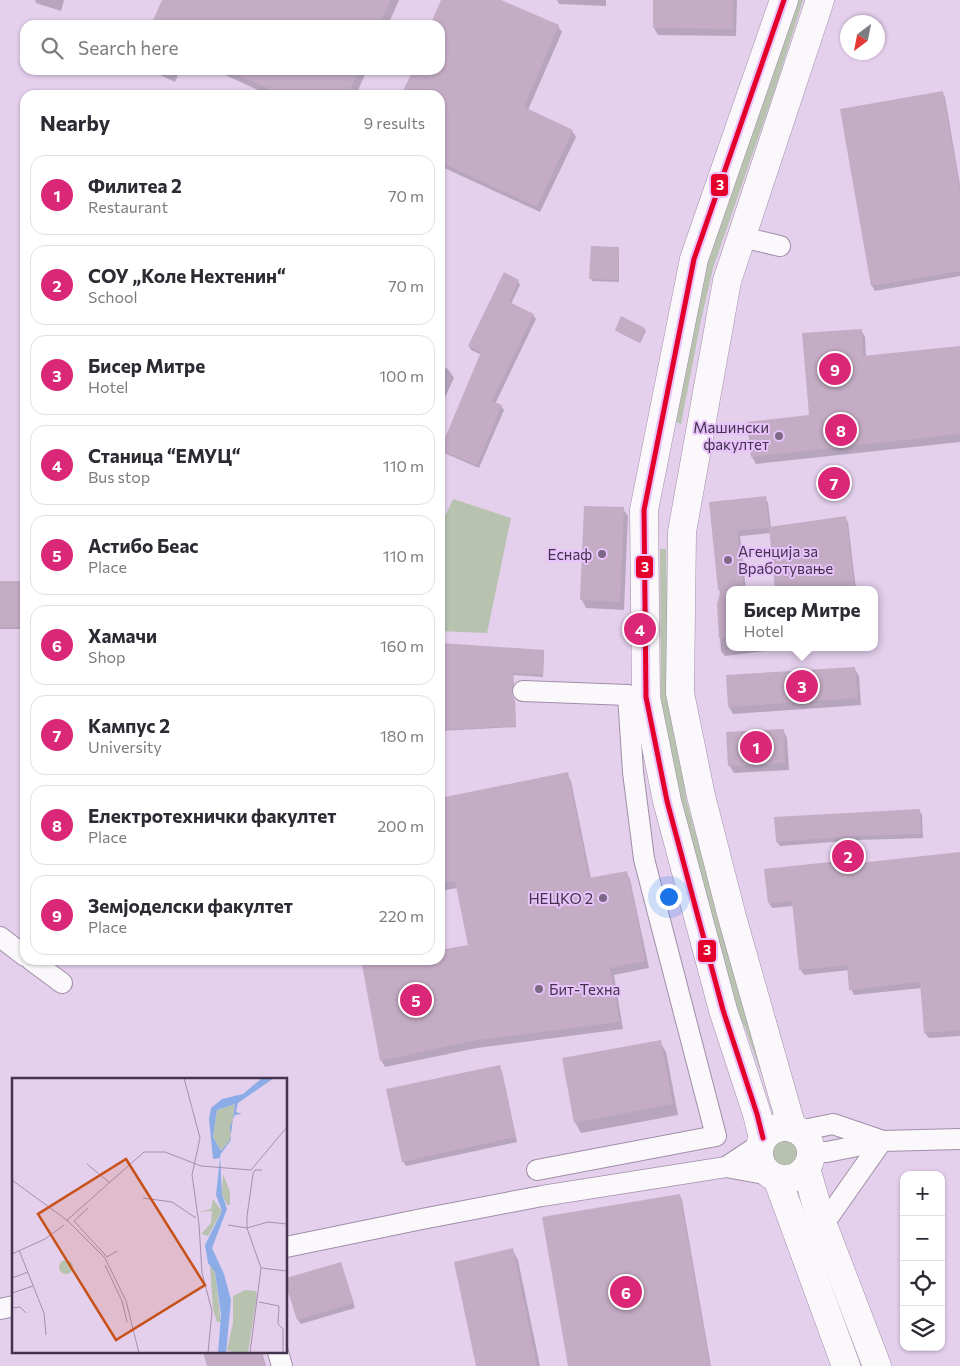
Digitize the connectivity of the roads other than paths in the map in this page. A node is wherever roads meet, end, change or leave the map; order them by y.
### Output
1 (784, 0) edge
2 (820, 0) edge
3 (742, 237) junction
4 (780, 246) dead end
5 (648, 492) junction
6 (689, 497) junction
7 (523, 691) dead end
8 (0, 938) edge
9 (20, 952) edge
10 (38, 965) edge
11 (62, 983) dead end
12 (960, 1139) edge
13 (882, 1141) junction
14 (761, 1142) junction
15 (802, 1145) junction
16 (726, 1167) junction
17 (537, 1170) dead end
18 (774, 1176) junction
19 (823, 1225) junction
20 (288, 1247) edge
21 (846, 1366) edge
22 (877, 1366) edge

1 - 5 main road
2 - 3 main road
3 - 4 street
3 - 6 main road
5 - 6 main road
5 - 14 main road
6 - 15 main road
7 - 17 street
8 - 9 street
10 - 11 street
12 - 13 street
13 - 15 street
13 - 19 street
14 - 15 main road
14 - 16 street
14 - 18 main road
15 - 18 main road
15 - 19 main road
16 - 18 street
16 - 20 street
18 - 21 main road
19 - 22 main road

